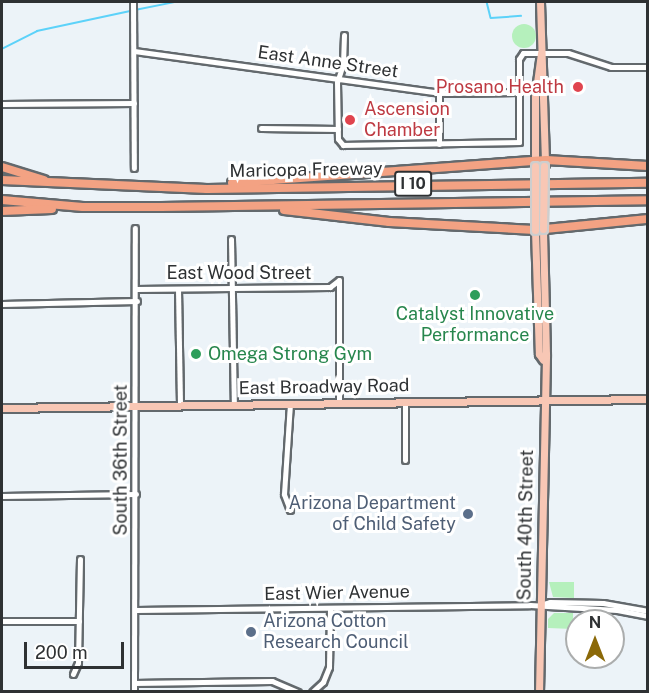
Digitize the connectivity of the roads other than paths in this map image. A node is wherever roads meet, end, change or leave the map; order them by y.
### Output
1 (540, 2) edge
2 (133, 4) edge
3 (344, 35) dead end
4 (134, 51) junction
5 (541, 53) junction
6 (648, 67) edge
7 (340, 78) junction
8 (519, 92) junction
9 (439, 93) junction
10 (134, 103) junction
11 (2, 104) edge
12 (261, 128) dead end
13 (338, 129) junction
14 (439, 144) junction
15 (545, 163) junction
16 (535, 164) junction
17 (648, 166) edge
18 (2, 167) edge
19 (134, 168) dead end
20 (2, 180) edge
21 (648, 183) edge
22 (56, 184) junction
23 (178, 187) junction
24 (2, 200) edge
25 (648, 200) edge
26 (250, 206) junction
27 (79, 207) junction
28 (2, 211) edge
29 (648, 219) edge
30 (135, 228) dead end
31 (539, 229) junction
32 (231, 239) dead end
33 (232, 288) junction
34 (136, 289) junction
35 (178, 289) junction
36 (136, 301) junction
37 (2, 304) edge
38 (543, 398) junction
39 (648, 399) edge
40 (405, 401) junction
41 (339, 402) junction
42 (290, 403) junction
43 (234, 404) junction
44 (180, 405) junction
45 (137, 406) junction
46 (2, 408) edge
47 (405, 460) dead end
48 (136, 494) junction
49 (2, 496) edge
50 (290, 510) dead end
51 (80, 559) dead end
52 (540, 605) junction
53 (330, 609) junction
54 (136, 610) junction
55 (648, 611) edge
56 (648, 616) edge
57 (2, 621) edge
58 (79, 621) junction
59 (73, 674) dead end
60 (134, 683) junction
61 (134, 692) edge
62 (298, 692) edge
63 (312, 692) edge
64 (539, 692) edge

1 - 5 main road, South 40th Street
2 - 4 street
3 - 7 street
4 - 7 street, East Anne Street
4 - 10 street
5 - 6 street
5 - 8 street
5 - 15 main road, South 40th Street
5 - 16 main road, South 40th Street
7 - 9 street, East Anne Street
7 - 13 street
8 - 9 street, East Anne Street
8 - 14 street
9 - 14 street
10 - 11 street
10 - 19 street
12 - 13 street
13 - 14 street
15 - 16 highway
15 - 17 highway
15 - 31 main road, South 40th Street, bridge
16 - 23 highway
16 - 31 main road, South 40th Street, bridge
18 - 22 highway
20 - 22 highway, Maricopa Freeway / I 10
21 - 23 highway, Maricopa Freeway / I 10
22 - 23 highway, Maricopa Freeway / I 10
24 - 27 highway, Maricopa Freeway / I 10
25 - 26 highway, Maricopa Freeway / I 10
26 - 27 highway, Maricopa Freeway / I 10
26 - 31 highway
27 - 28 highway
29 - 31 highway
30 - 34 street, South 36th Street
31 - 38 main road, South 40th Street
32 - 33 street
33 - 35 street, East Wood Street
33 - 41 street, East Wood Street
33 - 43 street
34 - 35 street, East Wood Street
34 - 36 street, South 36th Street
35 - 44 street
36 - 37 street
36 - 45 street, South 36th Street
38 - 39 main road, East Broadway Road
38 - 40 main road, East Broadway Road
38 - 52 main road, South 40th Street
40 - 41 main road, East Broadway Road
40 - 47 street
41 - 42 main road, East Broadway Road
42 - 43 main road, East Broadway Road
42 - 50 street
43 - 44 main road, East Broadway Road
44 - 45 main road, East Broadway Road
45 - 46 main road, East Broadway Road
45 - 48 street, South 36th Street
48 - 49 street
48 - 54 street, South 36th Street
51 - 58 street
52 - 53 street, East Wier Avenue
52 - 55 street
52 - 56 street
52 - 64 main road, South 40th Street
53 - 54 street, East Wier Avenue
53 - 63 street
54 - 60 street, South 36th Street
57 - 58 street
58 - 59 street
60 - 61 street, South 36th Street
60 - 62 street

